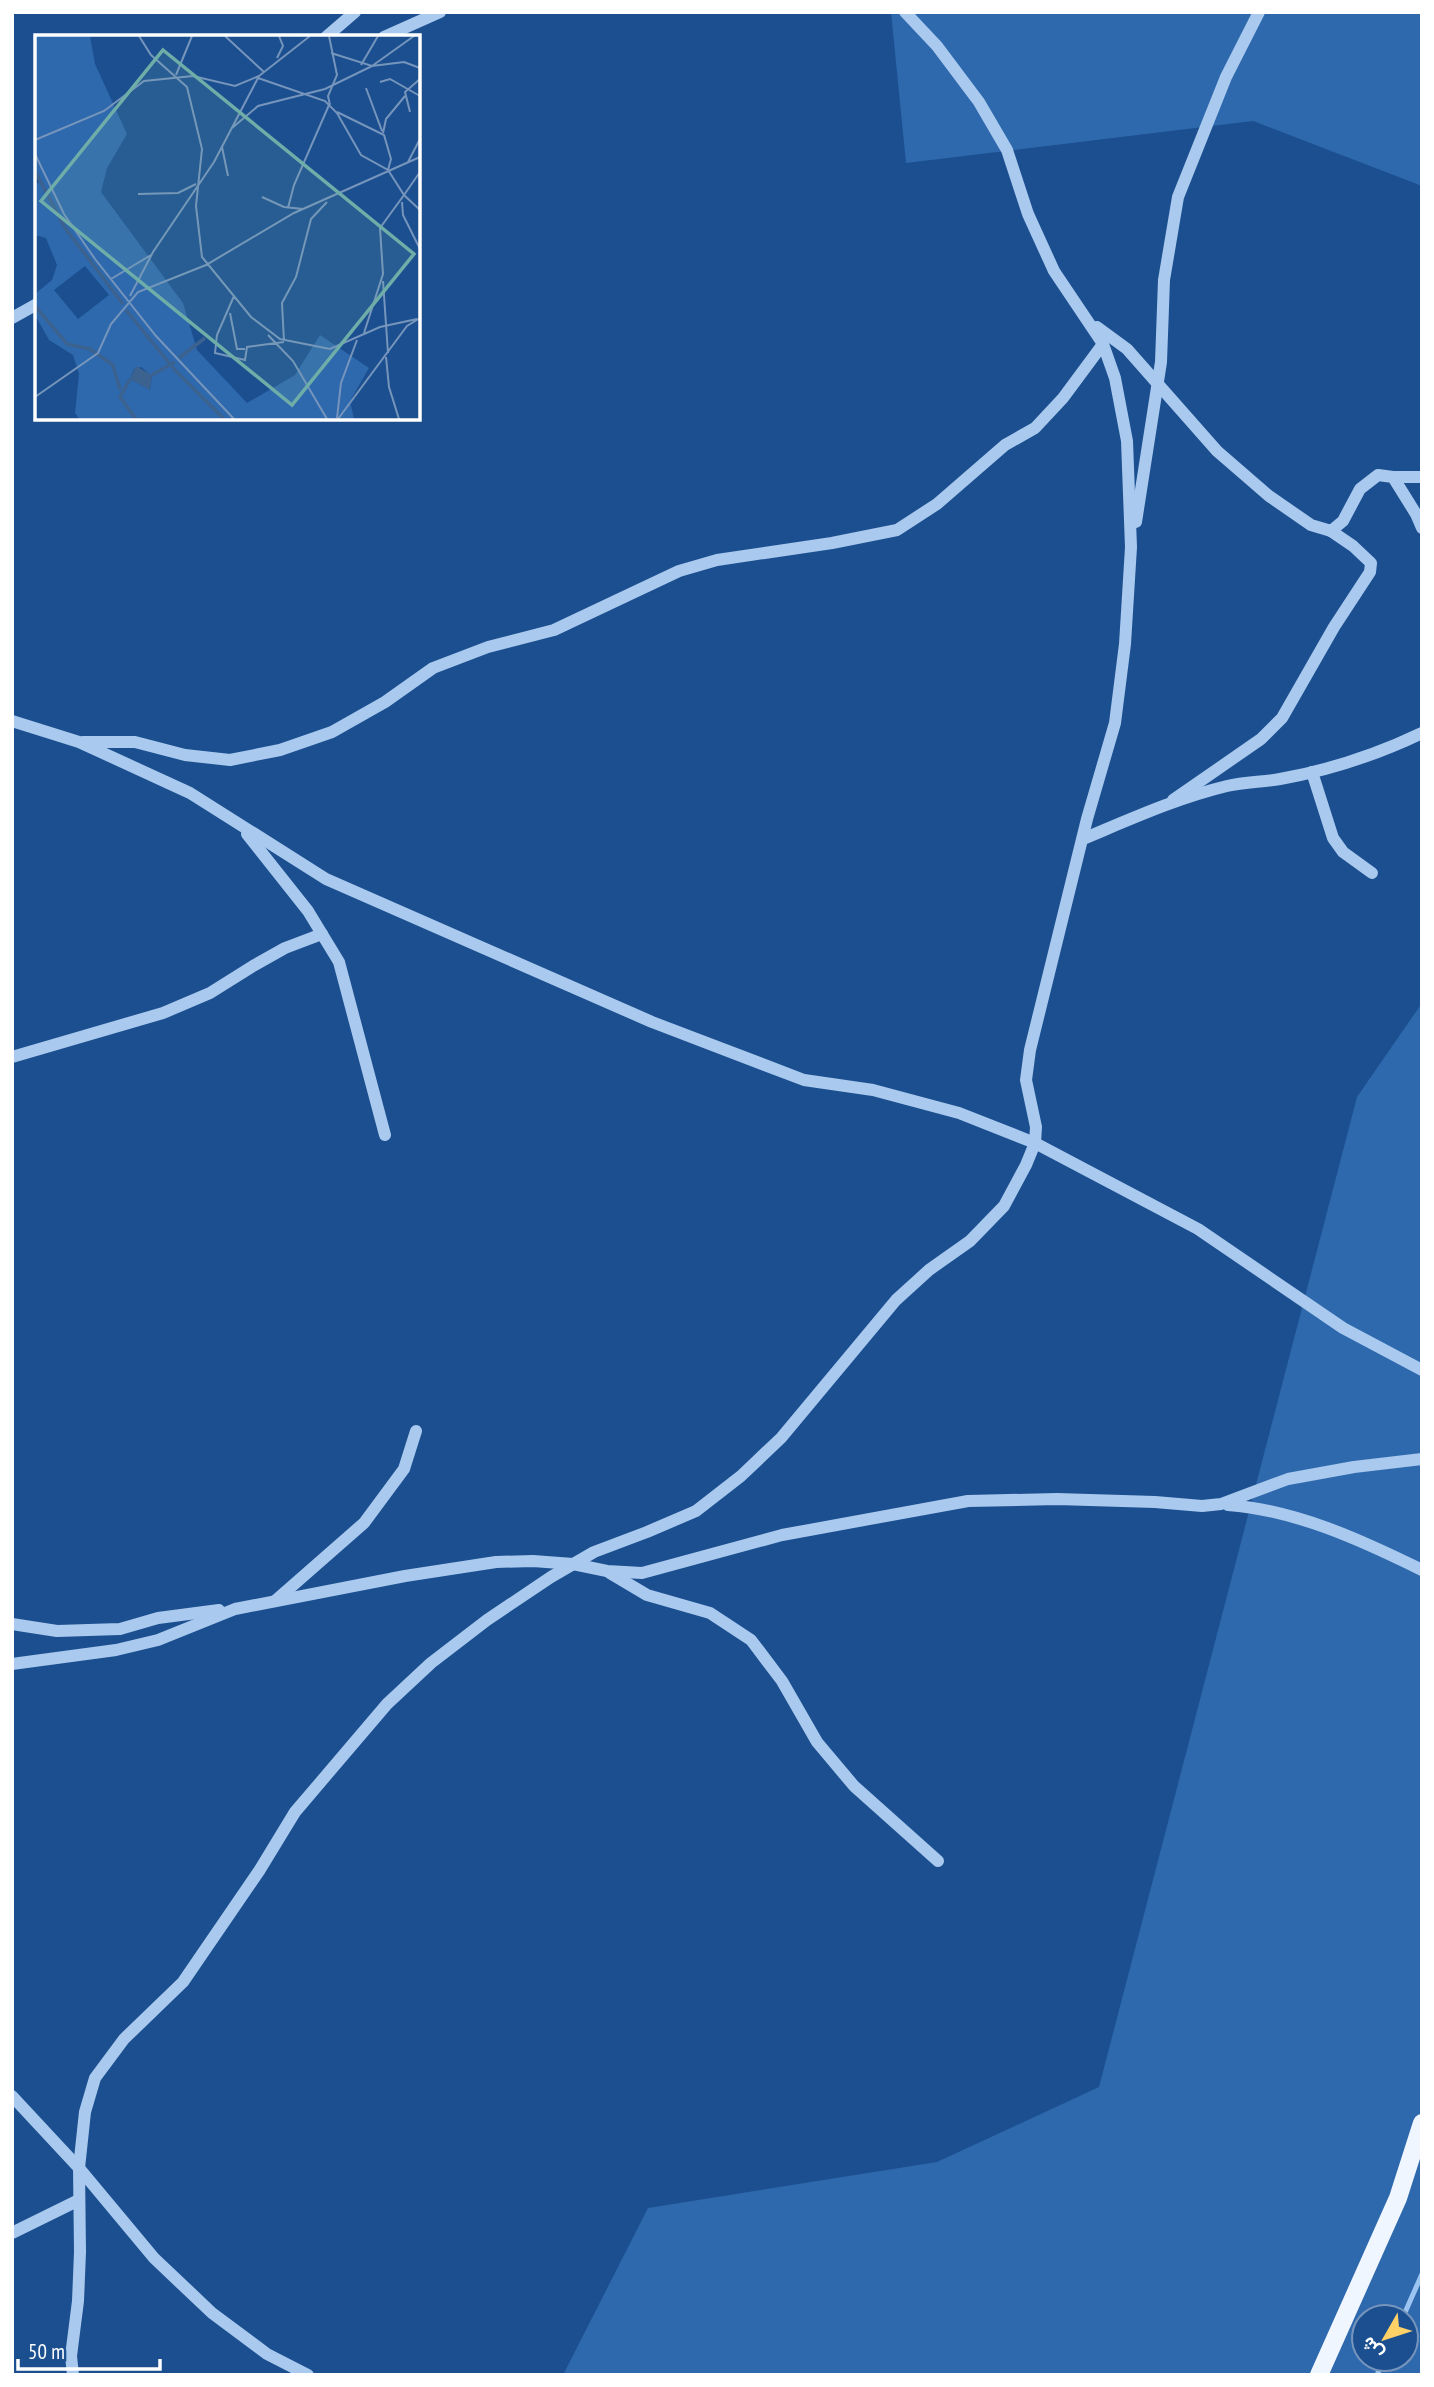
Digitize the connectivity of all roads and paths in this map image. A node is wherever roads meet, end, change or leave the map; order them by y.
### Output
1 (355, 12) edge
2 (440, 12) edge
3 (905, 12) edge
4 (1259, 12) edge
5 (328, 35) edge
6 (388, 35) edge
7 (35, 305) edge
8 (12, 318) edge
9 (1088, 321) junction
10 (1104, 344) junction
11 (1158, 385) junction
12 (1393, 477) junction
13 (1422, 477) edge
14 (1422, 528) edge
15 (1331, 531) junction
16 (1131, 547) junction
17 (12, 721) edge
18 (1422, 733) edge
19 (79, 742) junction
20 (1312, 772) junction
21 (1174, 800) junction
22 (240, 825) junction
23 (1083, 839) junction
24 (1372, 873) dead end
25 (322, 934) junction
26 (12, 1057) edge
27 (384, 1135) dead end
28 (1035, 1143) junction
29 (1422, 1370) edge
30 (416, 1431) dead end
31 (1422, 1459) edge
32 (1221, 1504) junction
33 (573, 1564) junction
34 (1422, 1570) edge
35 (607, 1572) junction
36 (275, 1601) junction
37 (235, 1609) junction
38 (12, 1624) edge
39 (12, 1664) edge
40 (938, 1861) dead end
41 (12, 2096) edge
42 (1422, 2123) edge
43 (79, 2168) junction
44 (79, 2200) junction
45 (12, 2233) edge
46 (73, 2375) edge
47 (308, 2375) edge
48 (1319, 2375) edge

1 - 5 street
2 - 6 street
3 - 9 street
4 - 11 street
7 - 8 street
9 - 10 street
9 - 11 street
10 - 16 street
10 - 19 street
11 - 15 street
11 - 16 street
12 - 13 street
12 - 14 street
12 - 15 street
15 - 21 street
16 - 23 street
17 - 19 street
18 - 20 street
19 - 22 street
20 - 21 street
20 - 24 street
21 - 23 street
22 - 25 street
22 - 28 street
23 - 28 street
25 - 26 street
25 - 27 street
28 - 29 street
28 - 33 street
30 - 36 street
31 - 32 street
32 - 34 street
32 - 35 street
33 - 35 street
33 - 36 street
33 - 43 street
35 - 40 street
36 - 37 street
37 - 38 street
37 - 39 street
41 - 43 street
42 - 48 main road
43 - 44 street
43 - 47 street
44 - 45 street
44 - 46 street

